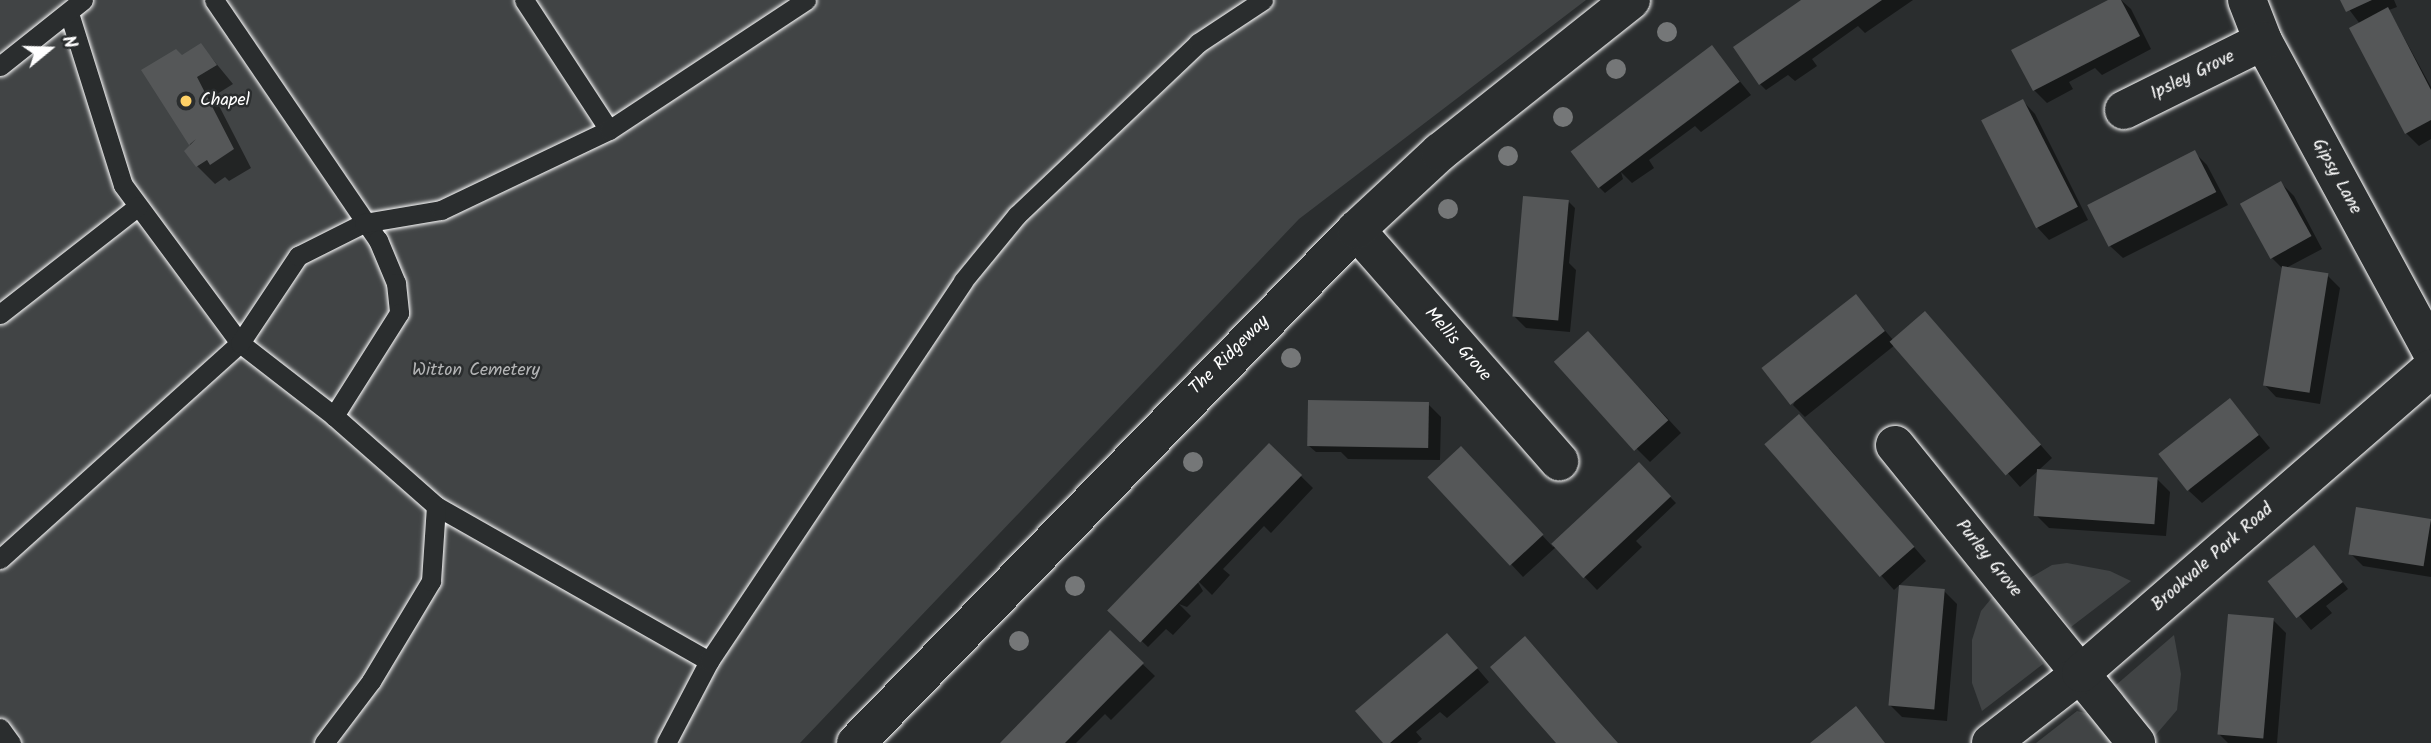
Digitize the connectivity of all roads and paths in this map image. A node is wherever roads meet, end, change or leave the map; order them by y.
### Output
1 (214, 0) edge
2 (524, 0) edge
3 (806, 0) edge
4 (1264, 0) edge
5 (1631, 0) edge
6 (2247, 0) edge
7 (76, 6) edge
8 (2263, 41) junction
9 (0, 65) edge
10 (2124, 110) dead end
11 (610, 130) junction
12 (138, 206) junction
13 (364, 223) junction
14 (1356, 230) junction
15 (0, 314) edge
16 (240, 343) junction
17 (2431, 351) edge
18 (2431, 369) edge
19 (334, 416) junction
20 (1895, 445) dead end
21 (1559, 461) dead end
22 (436, 506) junction
23 (0, 559) edge
24 (709, 661) junction
25 (2081, 673) junction
26 (0, 728) edge
27 (11, 743) edge
28 (324, 743) edge
29 (666, 743) edge
30 (856, 743) edge
31 (1991, 743) edge
32 (2136, 743) edge

1 - 13 lane
2 - 11 lane
3 - 11 lane
4 - 24 lane
5 - 14 street, The Ridgeway
6 - 8 street, Gipsy Lane
7 - 9 lane
7 - 12 lane
8 - 10 street, Ipsley Grove
8 - 17 street, Gipsy Lane
11 - 13 lane
12 - 15 lane
12 - 16 lane
13 - 16 lane
13 - 19 lane
14 - 21 street, Mellis Grove
14 - 30 street, The Ridgeway
16 - 19 lane
16 - 23 lane
18 - 25 street, Brookvale Park Road
19 - 22 lane
20 - 25 street, Purley Grove
22 - 24 lane
22 - 28 lane
24 - 29 lane
25 - 31 street, Brookvale Park Road
25 - 32 street, Purley Grove
26 - 27 lane

